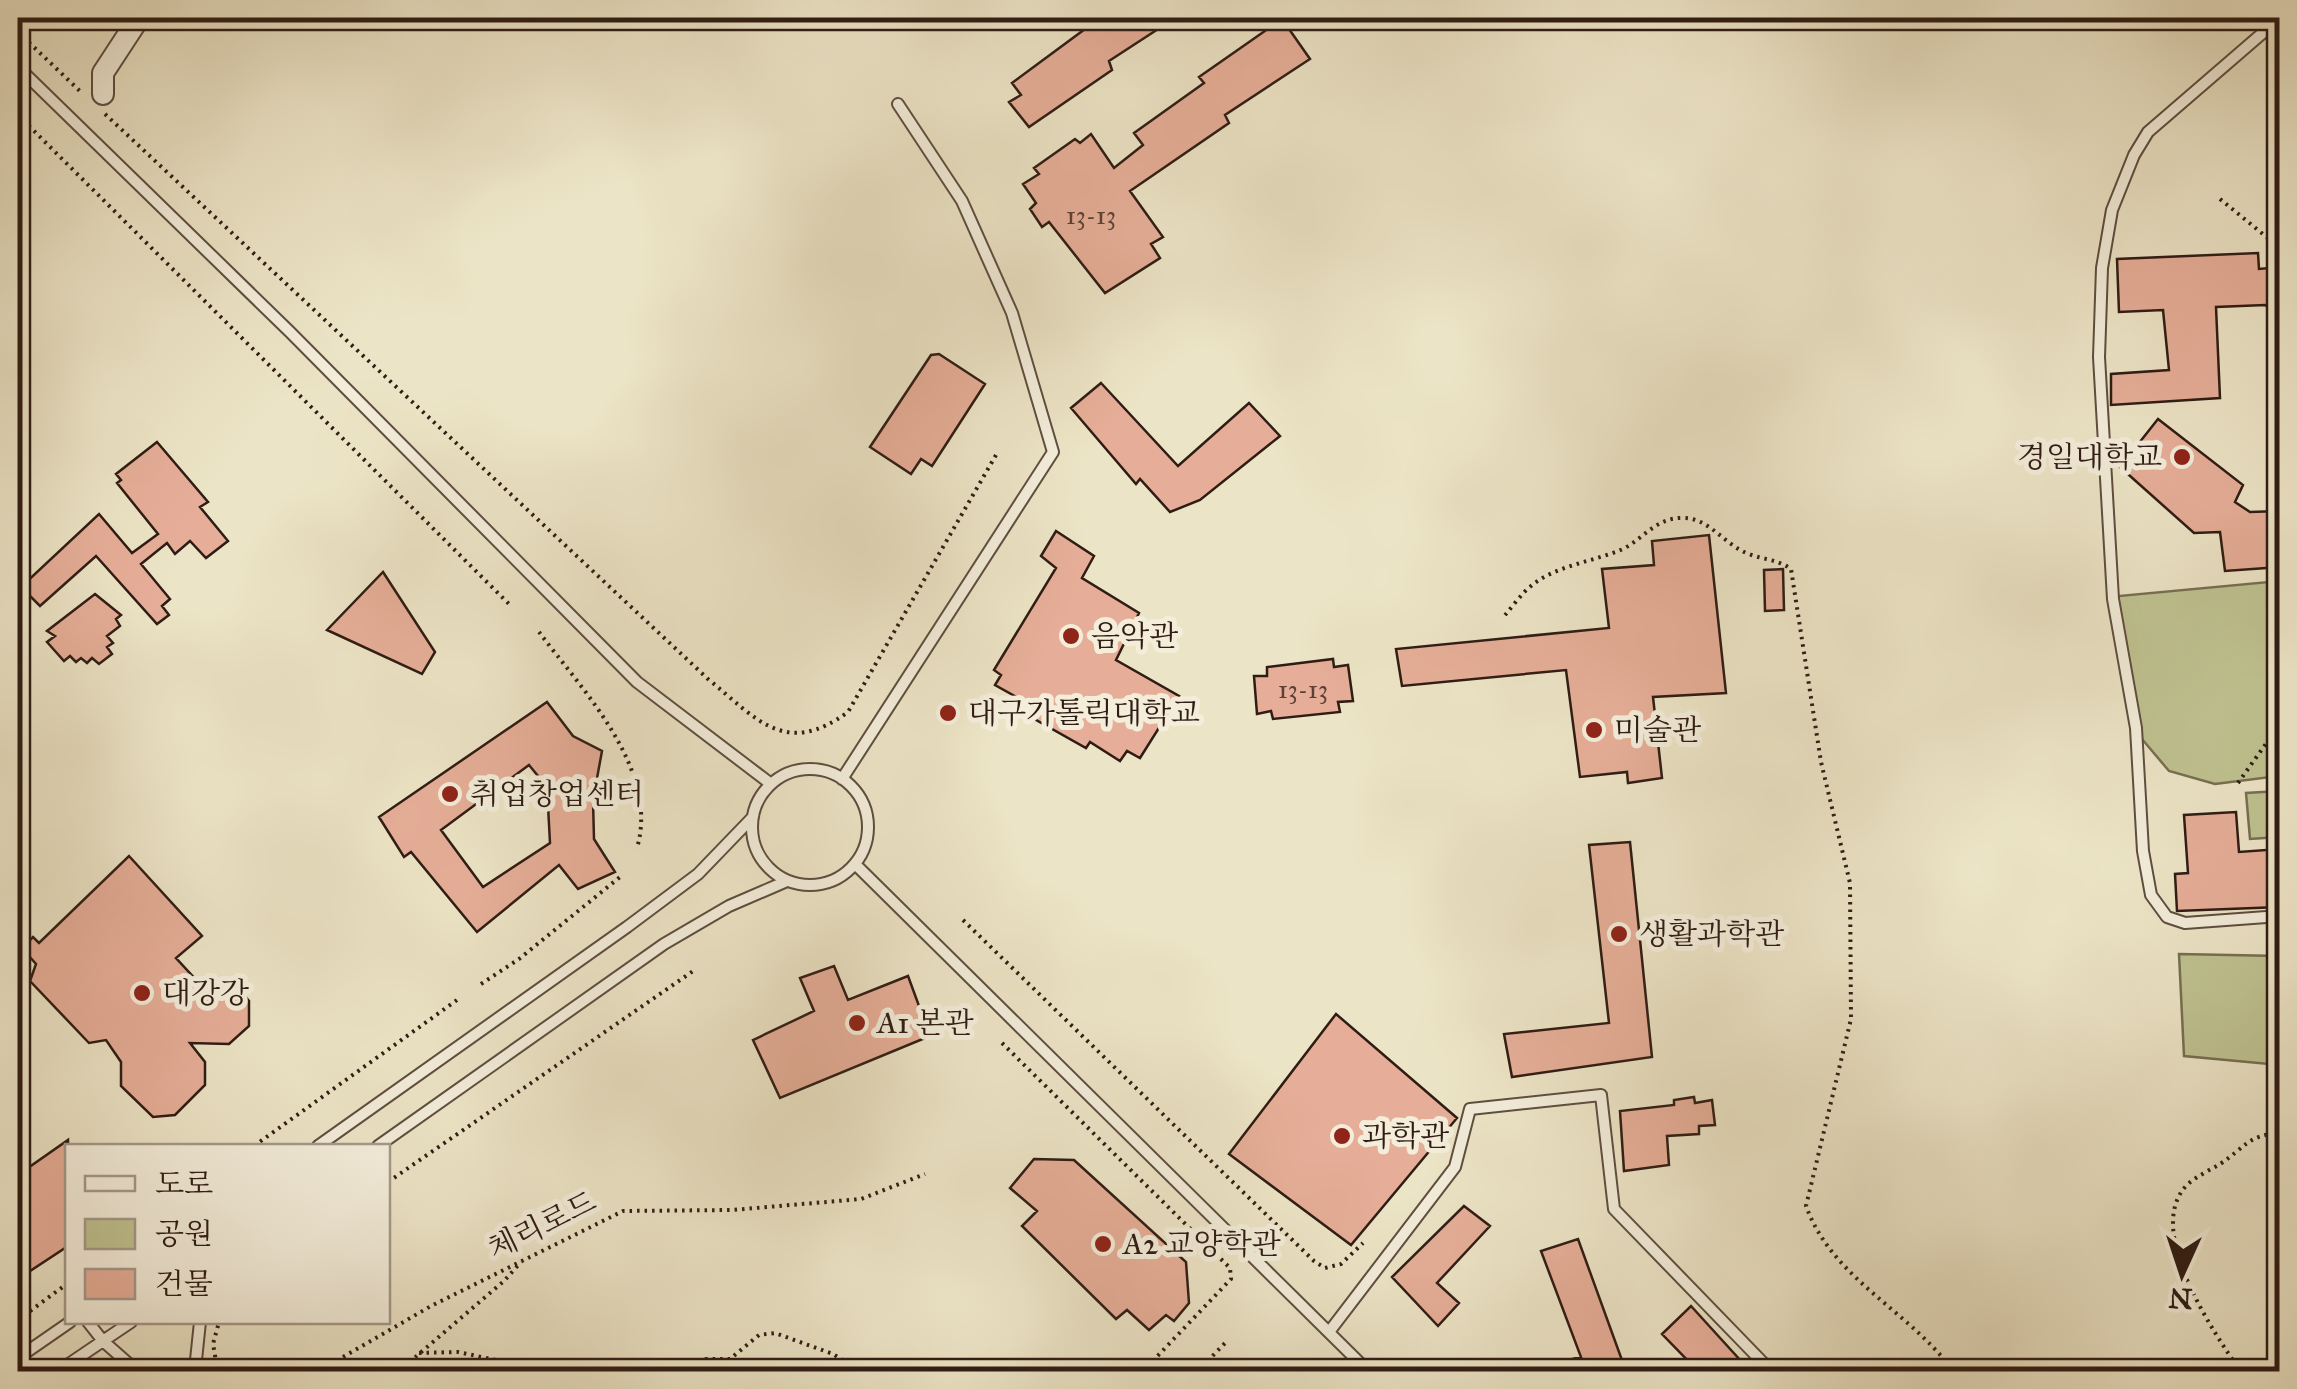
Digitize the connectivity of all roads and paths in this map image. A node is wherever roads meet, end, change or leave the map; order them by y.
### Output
1 (139, 18) edge
2 (2280, 18) edge
3 (18, 32) edge
4 (18, 67) edge
5 (99, 102) junction
6 (898, 104) dead end
7 (18, 115) edge
8 (2220, 199) dead end
9 (2280, 248) edge
10 (996, 455) dead end
11 (512, 608) dead end
12 (1505, 615) dead end
13 (540, 632) dead end
14 (2280, 724) edge
15 (842, 779) junction
16 (2238, 783) dead end
17 (771, 784) junction
18 (752, 818) junction
19 (636, 848) dead end
20 (854, 864) junction
21 (620, 877) dead end
22 (786, 880) junction
23 (2280, 916) edge
24 (963, 920) dead end
25 (696, 969) dead end
26 (482, 984) dead end
27 (457, 1000) dead end
28 (1002, 1043) dead end
29 (2280, 1133) edge
30 (257, 1144) edge
31 (321, 1144) edge
32 (381, 1144) edge
33 (926, 1174) dead end
34 (390, 1181) edge
35 (1363, 1244) dead end
36 (524, 1258) junction
37 (65, 1285) edge
38 (18, 1320) edge
39 (67, 1324) edge
40 (90, 1324) edge
41 (127, 1324) edge
42 (200, 1324) edge
43 (219, 1324) edge
44 (1329, 1332) junction
45 (103, 1341) junction
46 (1226, 1342) dead end
47 (420, 1353) junction
48 (18, 1358) edge
49 (1147, 1367) dead end
50 (57, 1372) edge
51 (138, 1372) edge
52 (198, 1372) edge
53 (218, 1372) edge
54 (317, 1372) edge
55 (398, 1372) edge
56 (552, 1372) edge
57 (678, 1372) edge
58 (861, 1372) edge
59 (1198, 1372) edge
60 (1369, 1372) edge
61 (1772, 1372) edge
62 (1954, 1372) edge
63 (2241, 1372) edge

1 - 5 street
2 - 23 lane
3 - 5 path
4 - 17 lane
5 - 10 path
6 - 15 lane
7 - 11 path
8 - 9 path
12 - 62 path
13 - 19 path
14 - 16 path
15 - 17 lane
15 - 20 lane
17 - 18 lane
18 - 22 lane
18 - 31 lane
20 - 22 lane
20 - 44 lane
21 - 26 path
22 - 32 lane
24 - 35 path
25 - 34 path
27 - 30 path
28 - 49 path
29 - 63 path
33 - 36 path, 체리로드
36 - 47 path
36 - 54 path, 체리로드
37 - 38 path
39 - 48 lane
40 - 45 lane
41 - 45 lane
42 - 52 lane
43 - 53 path
44 - 60 lane
44 - 61 lane
45 - 50 lane
45 - 51 lane
46 - 59 path
47 - 55 path
47 - 56 path
57 - 58 path

